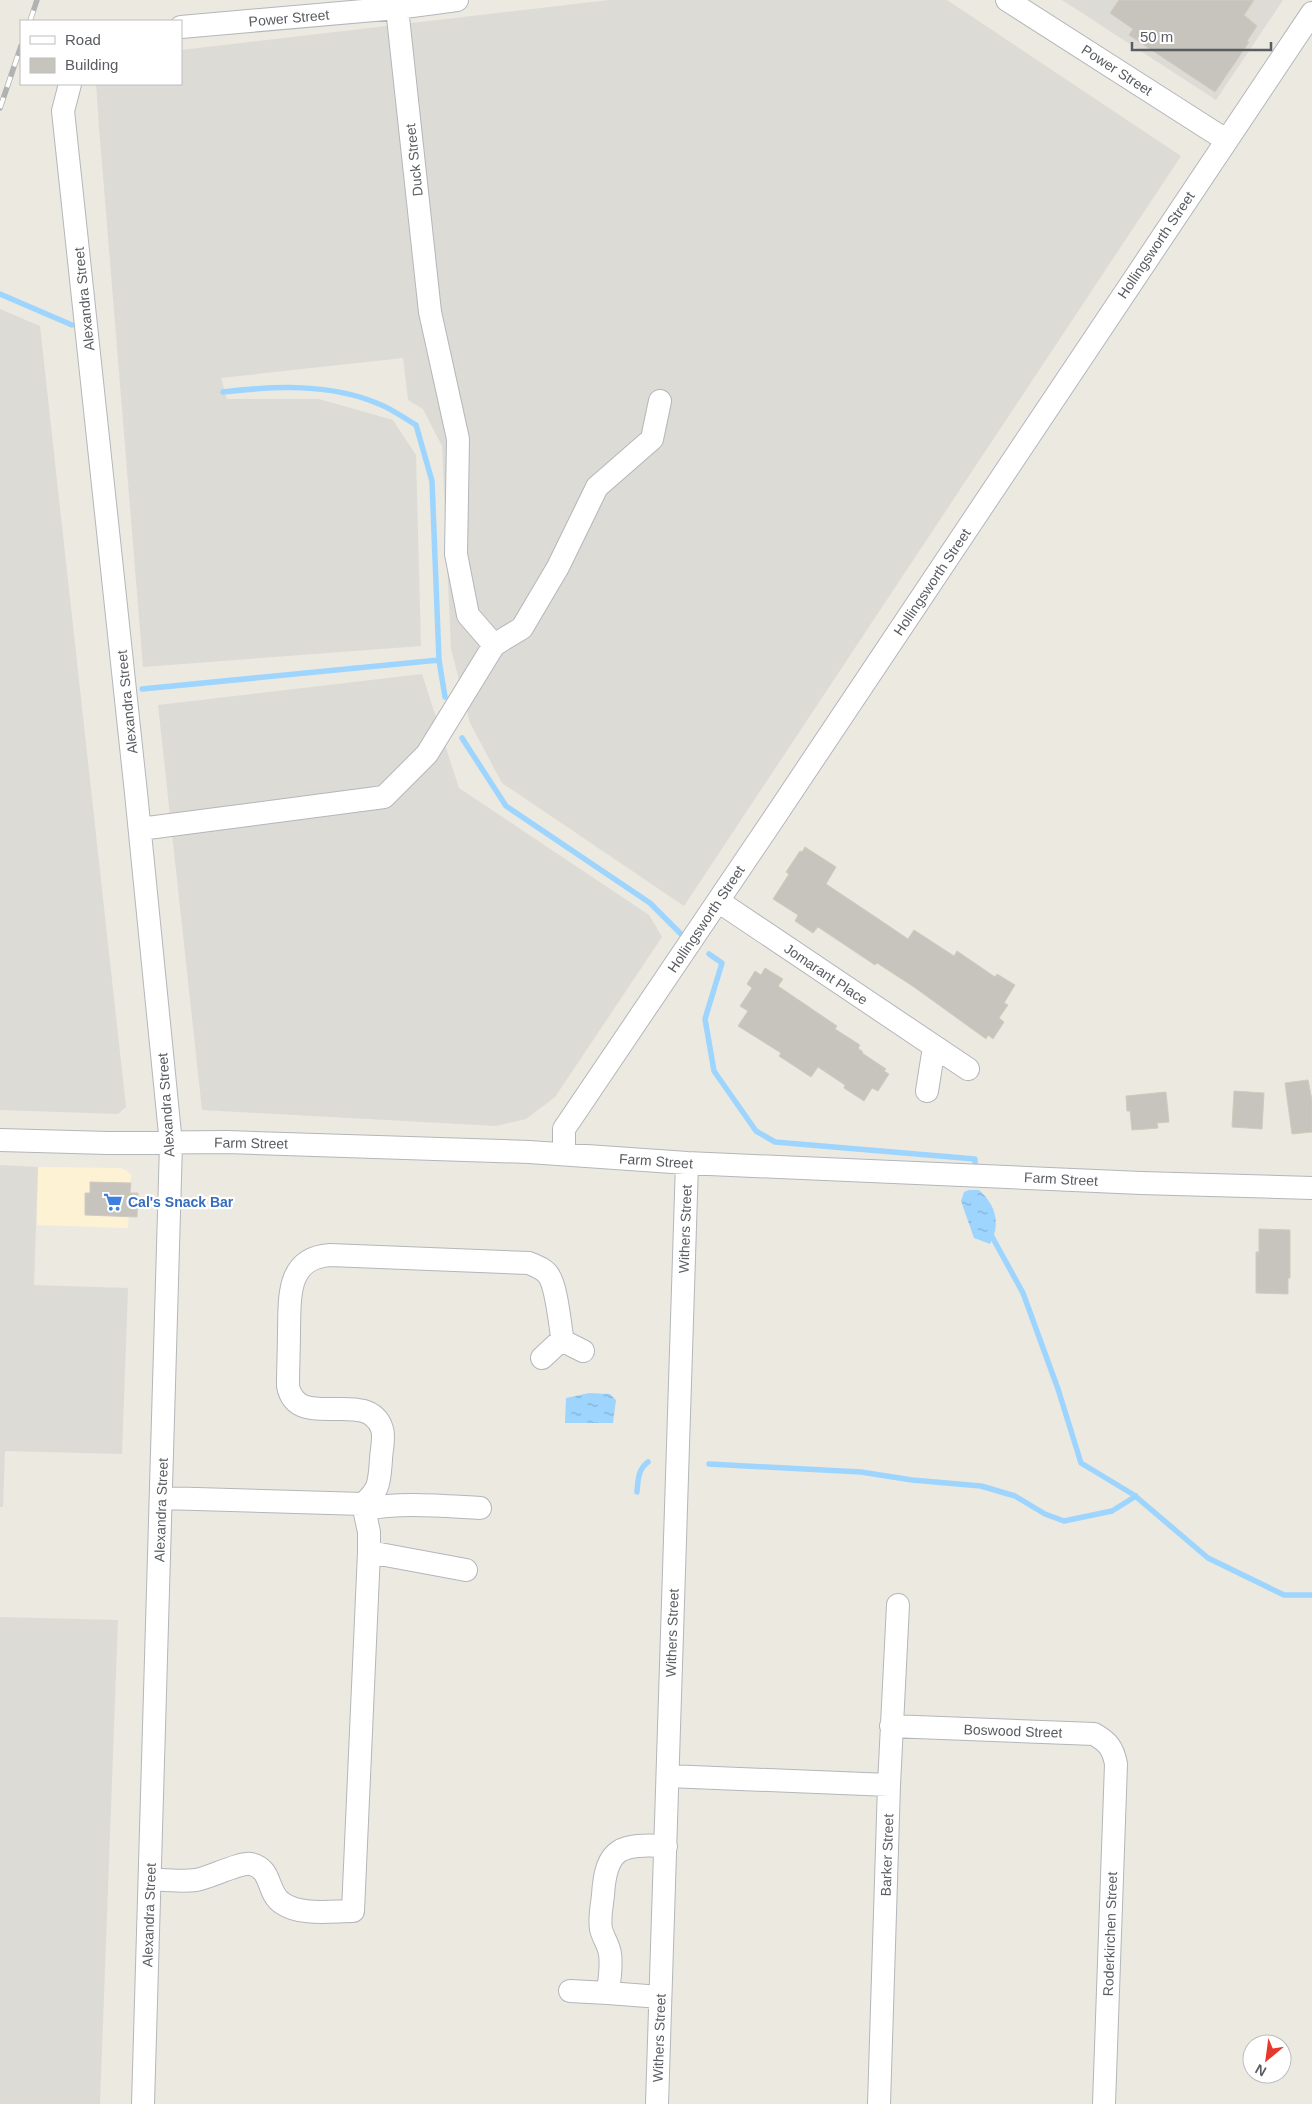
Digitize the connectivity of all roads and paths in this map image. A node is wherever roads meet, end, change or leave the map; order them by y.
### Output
1 (457, 0) edge
2 (1007, 0) edge
3 (397, 8) junction
4 (1312, 13) edge
5 (182, 27) edge
6 (70, 85) edge
7 (1226, 140) junction
8 (660, 402) dead end
9 (494, 646) junction
10 (140, 829) junction
11 (718, 901) junction
12 (934, 1046) junction
13 (968, 1069) dead end
14 (927, 1091) dead end
15 (0, 1140) edge
16 (171, 1144) junction
17 (564, 1154) junction
18 (687, 1163) junction
19 (1312, 1188) edge
20 (542, 1358) dead end
21 (162, 1498) junction
22 (363, 1506) junction
23 (480, 1508) dead end
24 (369, 1552) junction
25 (466, 1570) dead end
26 (898, 1605) dead end
27 (891, 1726) junction
28 (1116, 1764) joint
29 (668, 1776) junction
30 (889, 1785) junction
31 (666, 1846) junction
32 (150, 1879) junction
33 (570, 1991) dead end
34 (608, 1993) junction
35 (660, 1997) junction
36 (142, 2104) edge
37 (657, 2104) edge
38 (880, 2104) edge
39 (1104, 2104) edge

1 - 3 street, Power Street
2 - 7 street, Power Street
3 - 5 street, Power Street
3 - 9 street, Duck Street
4 - 7 street, Hollingsworth Street
6 - 10 street, Alexandra Street
7 - 11 street, Hollingsworth Street
8 - 9 street
9 - 10 street
10 - 16 street, Alexandra Street
11 - 12 street, Jomarant Place
11 - 17 street, Hollingsworth Street
12 - 13 street, Jomarant Place
12 - 14 street
15 - 16 street, Farm Street
16 - 17 street, Farm Street
16 - 21 street, Alexandra Street
17 - 18 street, Farm Street
18 - 19 street, Farm Street
18 - 29 street, Withers Street
20 - 22 street
21 - 22 street
21 - 32 street, Alexandra Street
22 - 23 street
22 - 24 street
24 - 25 street
24 - 32 street
26 - 27 street, Barker Street
27 - 28 street, Boswood Street
27 - 30 street, Barker Street
28 - 39 street, Roderkirchen Street
29 - 30 street
29 - 31 street, Withers Street
30 - 38 street, Barker Street
31 - 34 street
31 - 35 street, Withers Street
32 - 36 street, Alexandra Street
33 - 34 street
34 - 35 street
35 - 37 street, Withers Street

